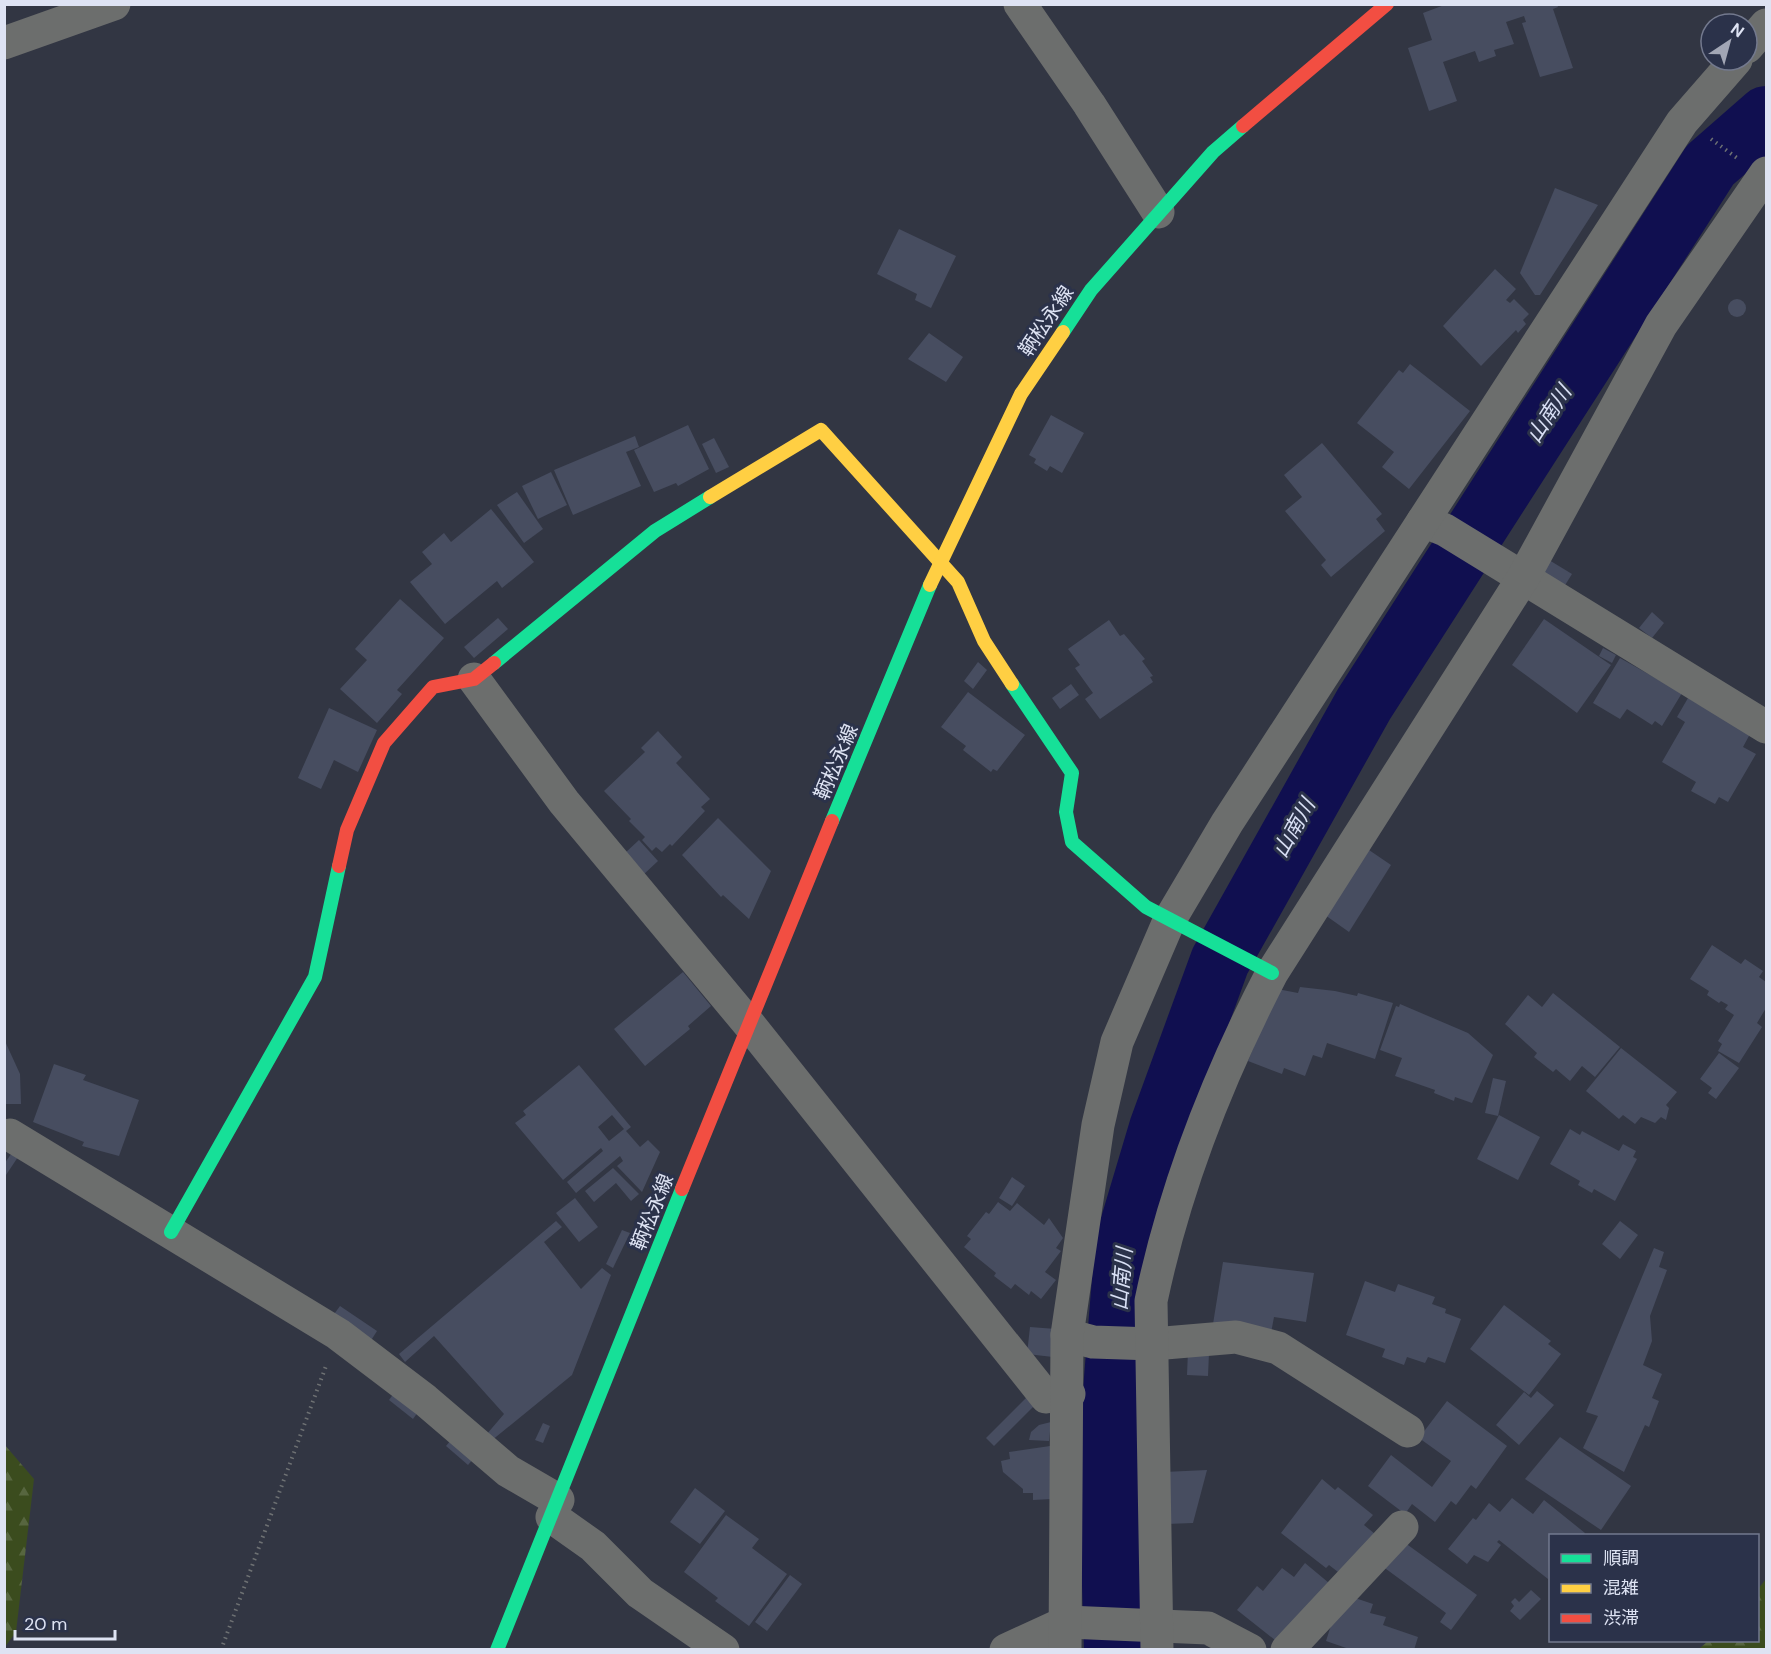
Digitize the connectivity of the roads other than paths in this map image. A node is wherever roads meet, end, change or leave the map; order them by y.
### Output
1 (114, 4) edge
2 (1020, 4) edge
3 (1387, 4) edge
4 (4, 43) edge
5 (1726, 72) edge
6 (1752, 166) edge
7 (1158, 212) junction
8 (1434, 526) junction
9 (939, 564) junction
10 (1514, 574) junction
11 (474, 679) junction
12 (1767, 727) edge
13 (1180, 926) junction
14 (1266, 969) junction
15 (748, 1023) junction
16 (10, 1135) dead end
17 (171, 1232) junction
18 (1080, 1338) junction
19 (1145, 1343) junction
20 (1069, 1394) junction
21 (1408, 1431) dead end
22 (555, 1508) junction
23 (1402, 1527) dead end
24 (1074, 1632) edge
25 (1152, 1634) edge
26 (497, 1650) edge
27 (723, 1650) edge
28 (1006, 1650) edge
29 (1250, 1650) edge
30 (1287, 1650) edge

1 - 4 street
2 - 7 street
3 - 7 main road, 鞆松永線
5 - 8 street
6 - 10 street
7 - 9 main road, 鞆松永線
8 - 10 street
8 - 13 street
9 - 11 main road
9 - 13 main road
9 - 15 main road, 鞆松永線
10 - 12 street
10 - 14 street
11 - 15 street
11 - 17 main road
13 - 14 main road
13 - 18 street
14 - 19 street
15 - 20 street
15 - 22 main road, 鞆松永線
16 - 17 street
17 - 22 street
18 - 19 street
18 - 20 street
19 - 21 street
19 - 25 street
20 - 24 street
22 - 26 main road, 鞆松永線
22 - 27 street
23 - 30 street
24 - 25 street
24 - 28 street
25 - 29 street

